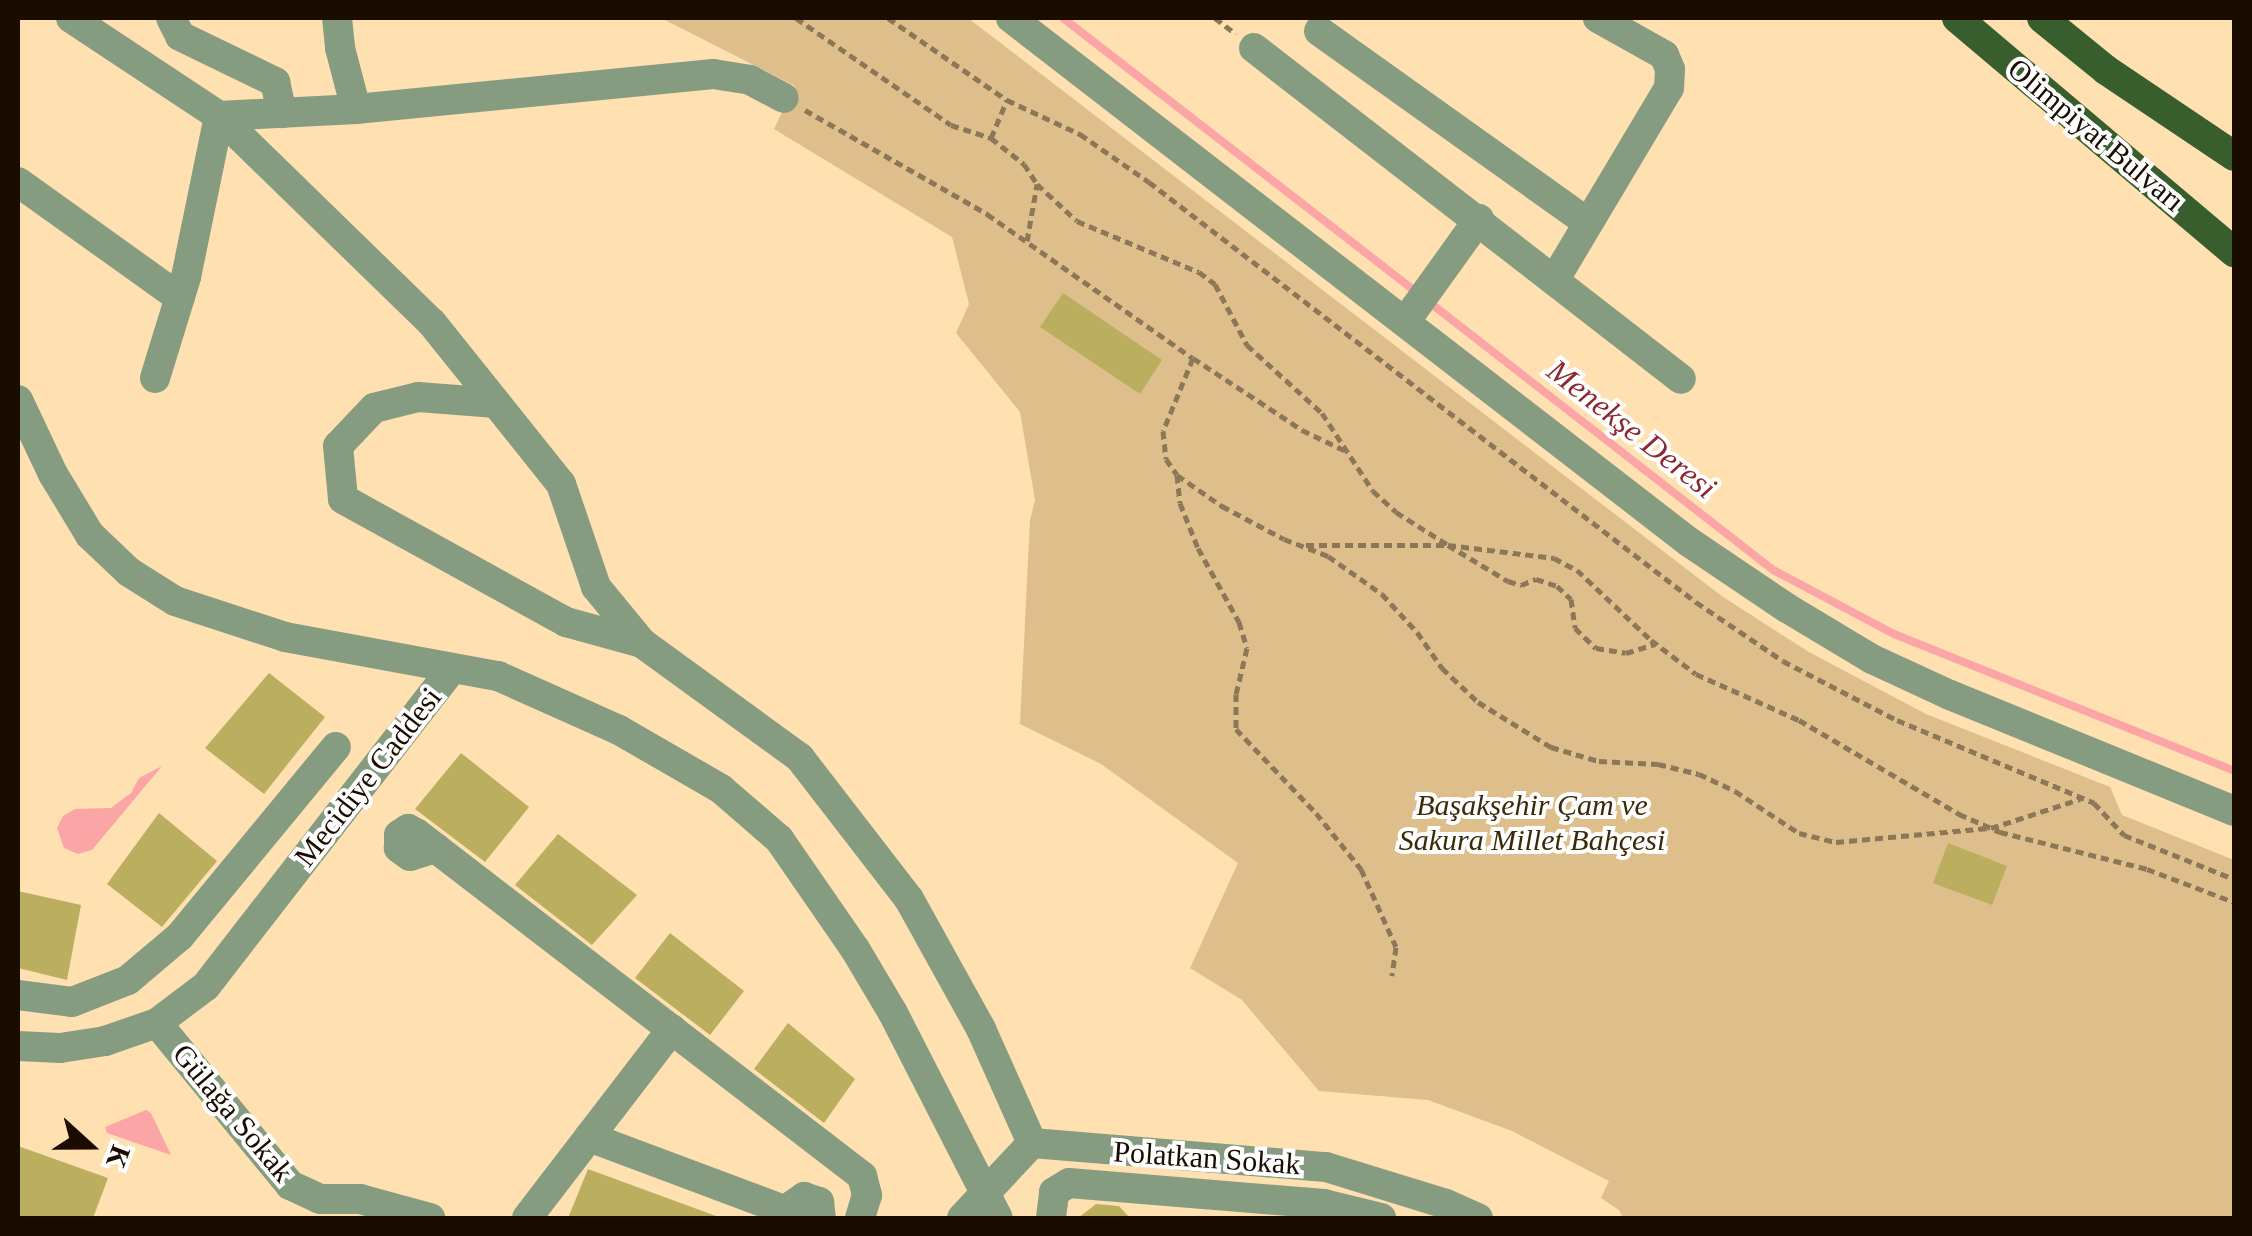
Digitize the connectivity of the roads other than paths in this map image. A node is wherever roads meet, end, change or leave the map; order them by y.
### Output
1 (71, 18) edge
2 (170, 18) edge
3 (337, 18) edge
4 (1011, 18) edge
5 (1598, 18) edge
6 (1957, 18) edge
7 (2042, 18) edge
8 (1319, 31) dead end
9 (1254, 48) dead end
10 (784, 98) road end
11 (356, 109) junction
12 (282, 113) junction
13 (219, 116) junction
14 (2234, 156) edge
15 (18, 182) edge
16 (1479, 219) junction
17 (1588, 223) junction
18 (2234, 252) edge
19 (1555, 279) junction
20 (180, 298) junction
21 (1405, 322) junction
22 (156, 378) dead end
23 (1681, 379) dead end
24 (18, 400) edge
25 (496, 403) junction
26 (642, 643) junction
27 (452, 669) junction
28 (336, 747) dead end
29 (2234, 811) edge
30 (269, 825) junction
31 (436, 848) dead end
32 (305, 858) junction
33 (18, 994) edge
34 (157, 1023) junction
35 (672, 1030) junction
36 (18, 1046) edge
37 (589, 1137) junction
38 (1032, 1143) junction
39 (316, 1208) edge
40 (991, 1208) edge
41 (802, 1217) edge
42 (430, 1218) edge
43 (527, 1218) edge
44 (860, 1218) edge
45 (962, 1218) edge
46 (1051, 1218) edge
47 (1380, 1218) edge
48 (1478, 1218) edge

1 - 13 street
2 - 12 street
3 - 11 street
4 - 21 street
5 - 17 street
6 - 18 main road, Olimpiyat Bulvarı
7 - 14 main road
8 - 17 street
9 - 16 street
10 - 11 street
11 - 12 street
12 - 13 street
13 - 20 street
13 - 25 street
15 - 20 street
16 - 19 street
16 - 21 street
17 - 19 street
19 - 23 street
20 - 22 street
21 - 29 street
24 - 27 street
25 - 26 street
25 - 26 street
26 - 38 street
27 - 32 street, Mecidiye Caddesi
27 - 40 street, Mecidiye Caddesi
28 - 30 street
30 - 32 street
30 - 33 street
31 - 35 street
32 - 34 street, Mecidiye Caddesi
34 - 36 street, Mecidiye Caddesi
34 - 39 street, Gülağa Sokak
35 - 37 street
35 - 44 street
37 - 41 street
37 - 43 street
38 - 40 street
38 - 48 street, Polatkan Sokak
39 - 42 street, Gülağa Sokak
40 - 45 street
46 - 47 street

